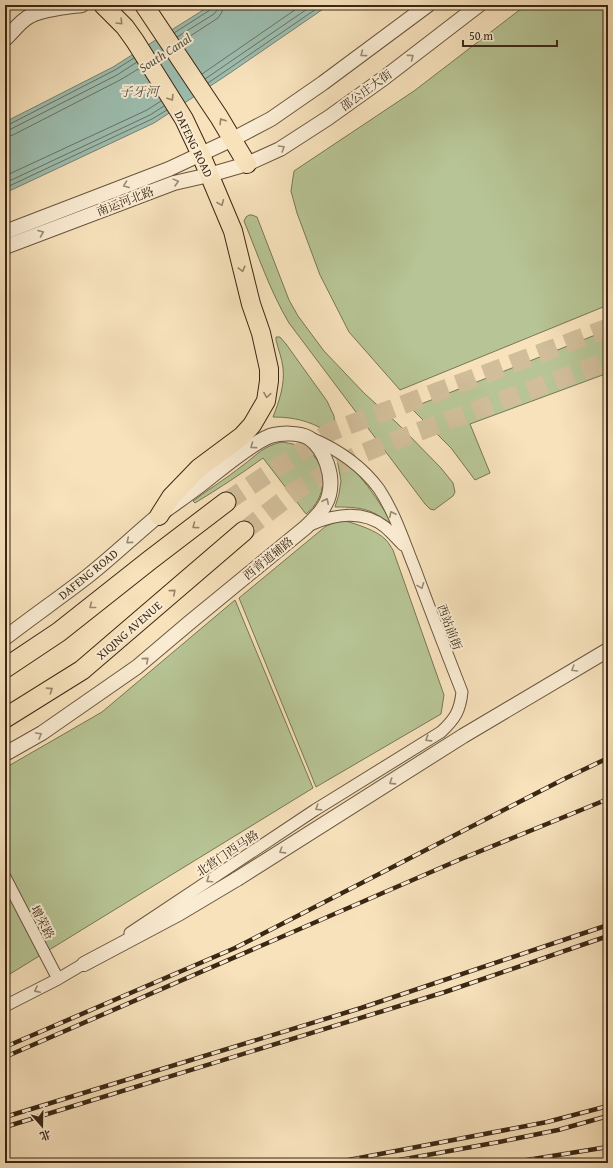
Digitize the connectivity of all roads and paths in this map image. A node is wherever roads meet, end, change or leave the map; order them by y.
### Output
1 (82, 5) edge
2 (103, 5) edge
3 (144, 5) edge
4 (428, 5) edge
5 (479, 5) edge
6 (5, 39) edge
7 (233, 139) junction
8 (201, 155) junction
9 (247, 164) junction
10 (209, 175) junction
11 (5, 232) edge
12 (5, 247) edge
13 (308, 437) junction
14 (226, 502) tunnel mouth
15 (159, 516) junction
16 (306, 527) junction
17 (244, 530) tunnel mouth
18 (407, 550) junction
19 (9, 634) edge
20 (608, 650) edge
21 (5, 668) edge
22 (457, 714) joint
23 (5, 718) edge
24 (5, 754) edge
25 (5, 877) edge
26 (84, 964) junction
27 (58, 979) junction
28 (5, 1006) edge

1 - 6 street
2 -> 8 main road, DAFENG ROAD
7 -> 3 main road
4 -> 7 street
9 -> 5 street, 邵公庄大街
7 - 8 street, 南运河北路
7 - 9 main road
8 - 10 main road, DAFENG ROAD
8 -> 11 street, 南运河北路
9 - 10 street, 南运河北路
12 -> 10 street, 南运河北路
10 -> 15 main road, DAFENG ROAD
13 -> 15 street
16 -> 13 street, 西青道辅路
18 -> 13 street, 西站前街
14 -> 21 highway
15 -> 19 street, DAFENG ROAD
16 - 18 street
24 -> 16 street, 西青道辅路
23 -> 17 highway, XIQING AVENUE
18 -> 22 street, 西站前街
20 -> 26 street, bridge
22 -> 26 street, 北营门西马路
25 - 27 street, 增荣路
26 - 27 street, 北营门西马路
27 -> 28 street, 北营门西马路

